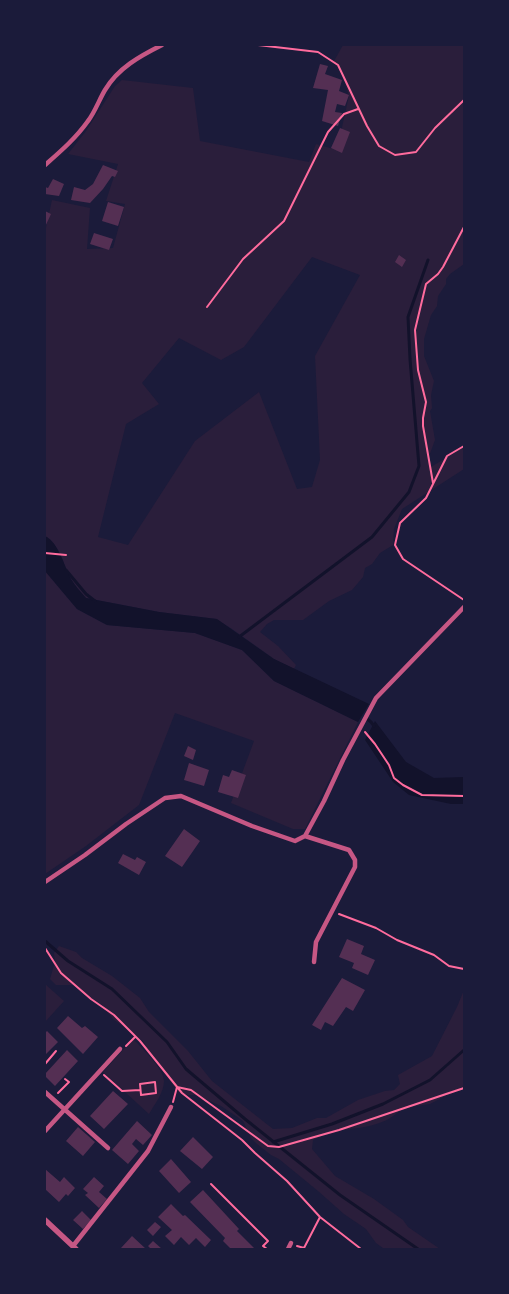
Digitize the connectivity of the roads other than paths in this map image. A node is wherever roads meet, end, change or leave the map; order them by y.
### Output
1 (162, 45) edge
2 (45, 165) edge
3 (464, 607) edge
4 (305, 836) junction
5 (45, 882) edge
6 (314, 962) dead end
7 (120, 1049) dead end
8 (45, 1092) edge
9 (171, 1107) road end
10 (65, 1109) junction
11 (45, 1131) edge
12 (108, 1148) dead end
13 (47, 1225) edge
14 (291, 1243) dead end
15 (74, 1248) edge
16 (288, 1249) edge

1 - 2 street
3 - 4 street
4 - 5 street
4 - 6 street
7 - 10 street
8 - 10 street
9 - 15 street
10 - 11 street
10 - 12 street
13 - 15 street
14 - 16 street

